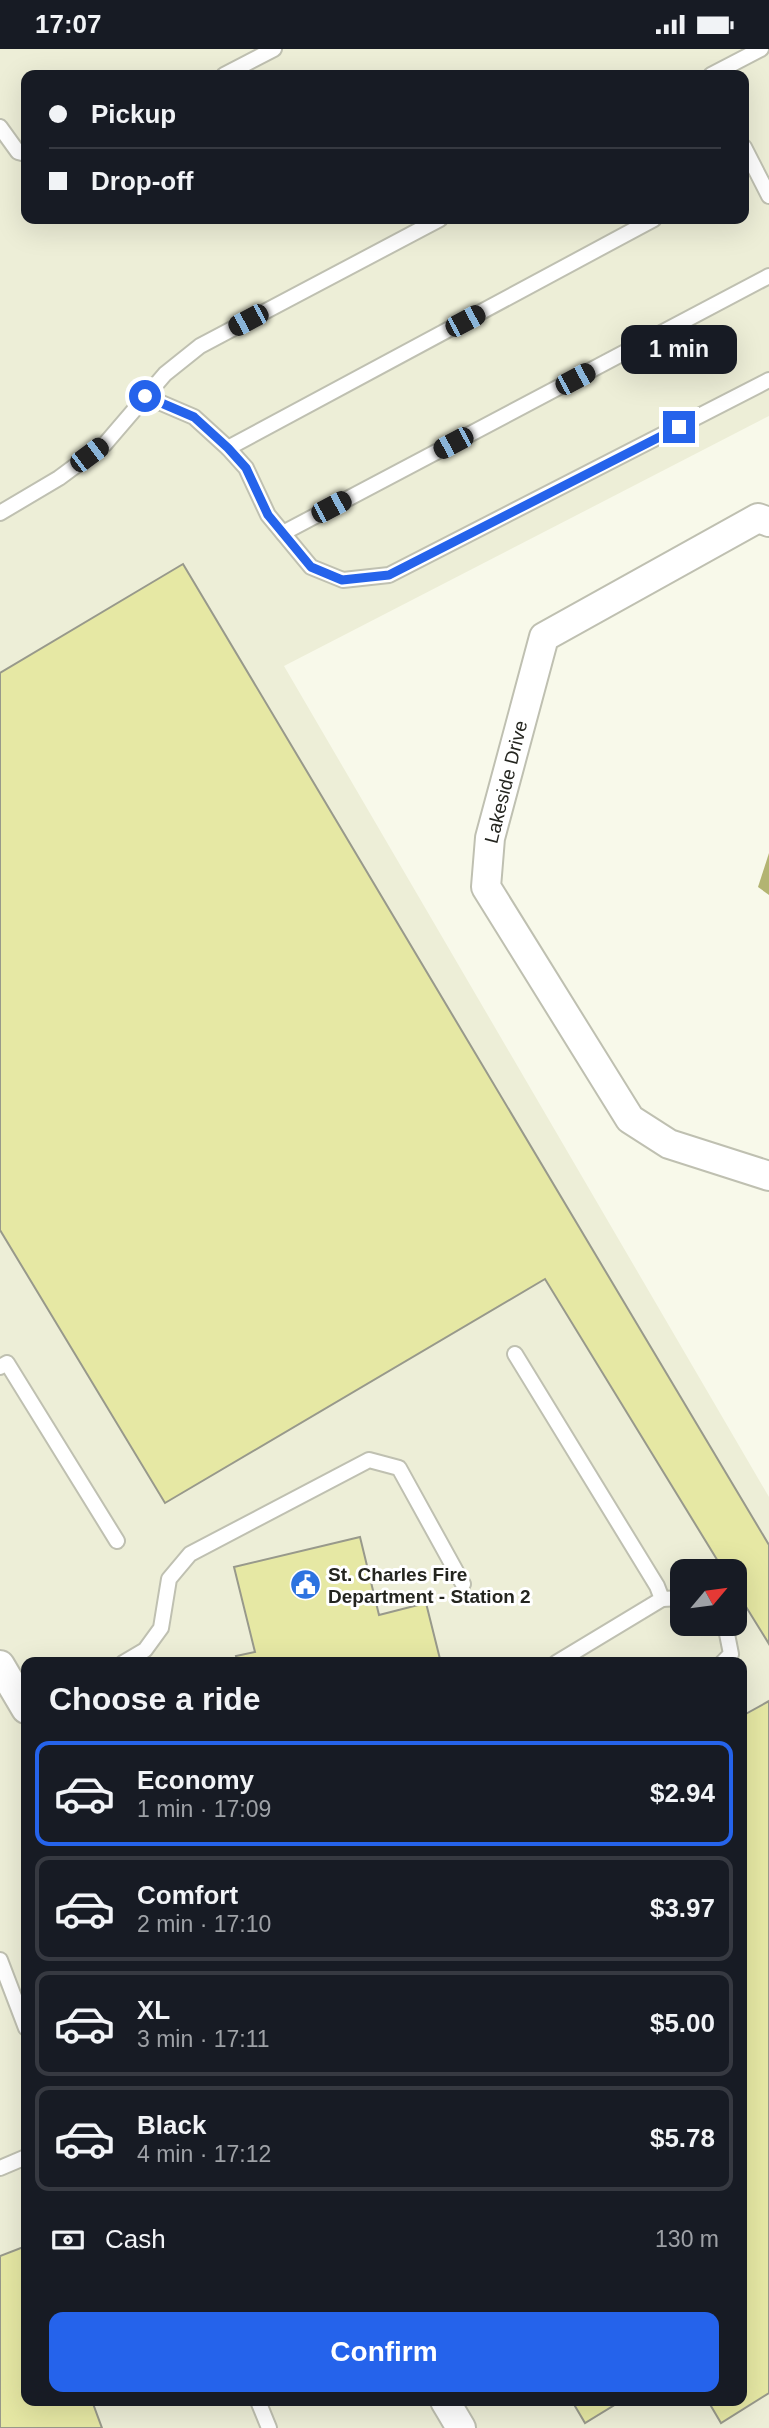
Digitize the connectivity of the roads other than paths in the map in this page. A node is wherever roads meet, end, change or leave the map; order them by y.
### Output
1 (274, 49) edge
2 (761, 49) edge
3 (234, 70) edge
4 (721, 70) edge
5 (0, 127) edge
6 (21, 153) edge
7 (749, 169) edge
8 (769, 196) edge
9 (431, 224) edge
10 (645, 224) edge
11 (769, 276) edge
12 (769, 380) edge
13 (145, 396) junction
14 (228, 448) junction
15 (0, 513) edge
16 (769, 522) edge
17 (283, 533) junction
18 (769, 1176) edge
19 (514, 1354) dead end
20 (2, 1360) edge
21 (117, 1541) dead end
22 (463, 1584) dead end
23 (662, 1599) junction
24 (670, 1599) edge
25 (727, 1636) edge
26 (133, 1657) edge
27 (566, 1657) edge
28 (728, 1657) edge
29 (0, 1665) edge
30 (21, 1701) edge
31 (0, 1960) edge
32 (21, 2015) edge
33 (21, 2159) edge
34 (0, 2168) edge
35 (260, 2406) edge
36 (448, 2406) edge
37 (269, 2428) edge
38 (461, 2428) edge

1 - 3 lane
2 - 4 lane
5 - 6 lane
7 - 8 lane
9 - 13 lane
10 - 14 lane
11 - 17 lane
12 - 17 lane
13 - 14 lane
13 - 15 lane
14 - 17 lane
16 - 18 street, Lakeside Drive
19 - 23 lane
20 - 21 lane
22 - 26 lane
23 - 24 lane
23 - 27 lane
25 - 28 lane
29 - 30 street
31 - 32 lane
33 - 34 lane
35 - 37 lane
36 - 38 street

